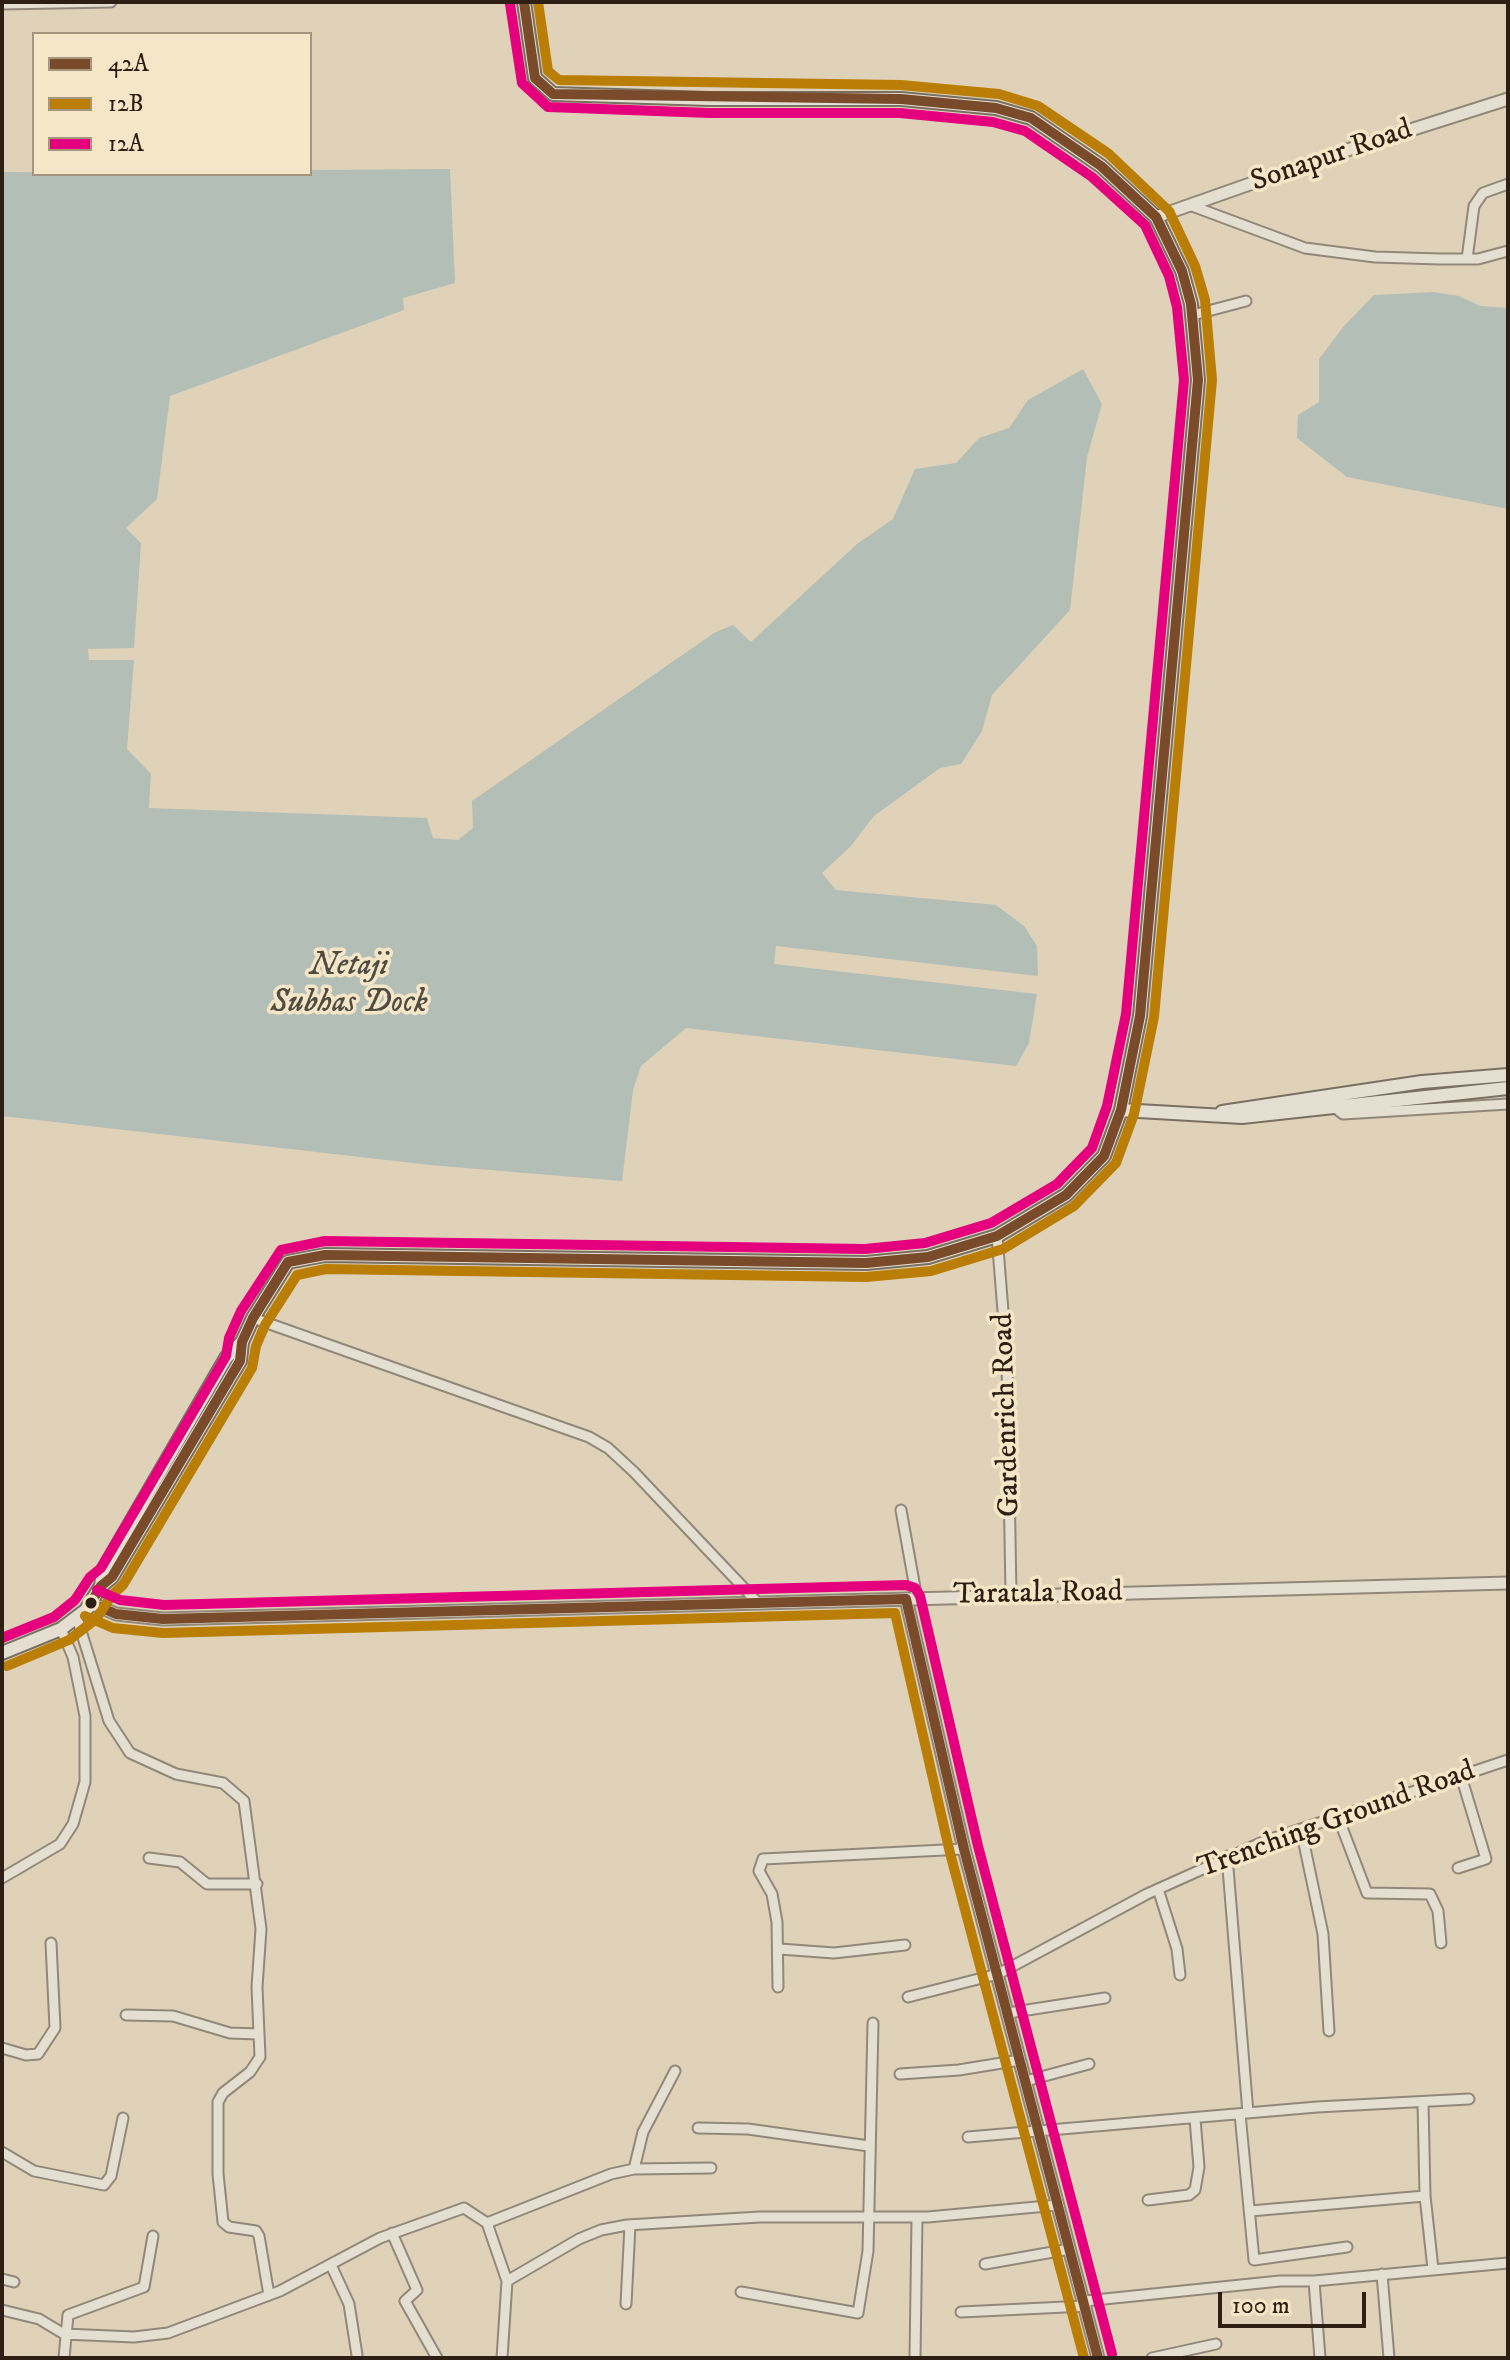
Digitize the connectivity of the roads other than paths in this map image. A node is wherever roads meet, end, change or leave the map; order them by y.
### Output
1 (111, 2) edge
2 (524, 2) edge
3 (2, 4) edge
4 (1508, 99) edge
5 (1508, 184) edge
6 (1192, 206) junction
7 (1156, 217) junction
8 (1508, 251) edge
9 (1467, 259) junction
10 (1246, 301) dead end
11 (1193, 315) junction
12 (1508, 1075) edge
13 (1508, 1088) edge
14 (1331, 1099) junction
15 (1508, 1104) edge
16 (1121, 1110) junction
17 (997, 1236) junction
18 (253, 1318) junction
19 (901, 1510) dead end
20 (1508, 1583) edge
21 (1011, 1595) junction
22 (912, 1599) junction
23 (91, 1603) junction
24 (758, 1603) junction
25 (77, 1618) junction
26 (61, 1629) junction
27 (2, 1653) edge
28 (1508, 1760) edge
29 (1461, 1776) junction
30 (1338, 1817) junction
31 (1301, 1829) junction
32 (964, 1849) junction
33 (1227, 1856) junction
34 (149, 1858) dead end
35 (1458, 1868) dead end
36 (2, 1878) edge
37 (257, 1884) junction
38 (1158, 1889) junction
39 (51, 1943) dead end
40 (1441, 1943) dead end
41 (905, 1945) dead end
42 (780, 1949) junction
43 (998, 1974) junction
44 (1180, 1975) dead end
45 (778, 1987) dead end
46 (908, 1997) dead end
47 (1105, 1998) dead end
48 (1008, 2013) junction
49 (126, 2015) dead end
50 (873, 2023) dead end
51 (1329, 2031) dead end
52 (258, 2034) junction
53 (2, 2048) edge
54 (1020, 2060) junction
55 (1089, 2064) dead end
56 (675, 2071) dead end
57 (900, 2074) dead end
58 (1026, 2081) junction
59 (1469, 2099) dead end
60 (1423, 2102) junction
61 (1244, 2113) junction
62 (123, 2118) dead end
63 (1195, 2119) junction
64 (698, 2128) dead end
65 (1038, 2131) junction
66 (968, 2137) dead end
67 (869, 2146) junction
68 (2, 2152) edge
69 (711, 2168) dead end
70 (634, 2169) junction
71 (1425, 2196) junction
72 (1148, 2200) dead end
73 (1058, 2205) junction
74 (1250, 2211) junction
75 (917, 2218) junction
76 (868, 2219) junction
77 (487, 2223) junction
78 (630, 2225) junction
79 (392, 2233) junction
80 (153, 2236) dead end
81 (1347, 2247) dead end
82 (1070, 2249) junction
83 (1508, 2263) edge
84 (985, 2264) dead end
85 (331, 2265) junction
86 (1433, 2269) junction
87 (1382, 2274) junction
88 (2, 2279) edge
89 (507, 2281) junction
90 (1314, 2281) junction
91 (14, 2282) dead end
92 (741, 2292) dead end
93 (269, 2295) junction
94 (626, 2304) dead end
95 (1085, 2304) junction
96 (2, 2310) edge
97 (961, 2312) dead end
98 (64, 2334) junction
99 (1216, 2344) dead end
100 (357, 2355) dead end
101 (64, 2358) edge
102 (437, 2358) edge
103 (502, 2358) edge
104 (915, 2358) edge
105 (1098, 2358) edge
106 (1152, 2358) edge
107 (1320, 2358) edge
108 (1389, 2358) edge

1 - 3 street
2 - 7 main road
4 - 6 street, Sonapur Road
5 - 9 street
6 - 7 street, Sonapur Road
6 - 9 street
7 - 11 main road
8 - 9 street
10 - 11 street
11 - 16 main road
12 - 14 main road
13 - 14 main road
14 - 15 street
14 - 16 main road
16 - 17 main road
17 - 18 main road
17 - 21 street, Gardenrich Road
18 - 23 main road
18 - 24 street
19 - 22 street
20 - 21 street, Taratala Road
21 - 22 street, Taratala Road
22 - 24 street, Taratala Road
22 - 32 street
23 - 24 street, Taratala Road
23 - 25 main road
25 - 26 main road
25 - 37 street
26 - 27 main road
26 - 36 street
28 - 29 street, Trenching Ground Road
29 - 30 street, Trenching Ground Road
29 - 35 street
30 - 31 street, Trenching Ground Road
30 - 40 street
31 - 33 street, Trenching Ground Road
31 - 51 street
32 - 42 street
32 - 43 street
33 - 38 street, Trenching Ground Road
33 - 61 street
34 - 37 street
37 - 52 street
38 - 43 street, Trenching Ground Road
38 - 44 street
39 - 53 street
41 - 42 street
42 - 45 street
43 - 46 street, Trenching Ground Road
43 - 48 street
47 - 48 street
48 - 54 street
49 - 52 street
50 - 67 street
52 - 93 street
54 - 57 street
54 - 58 street
55 - 58 street
56 - 70 street
58 - 65 street
59 - 60 street
60 - 61 street
60 - 71 street
61 - 63 street
61 - 74 street
62 - 68 street
63 - 65 street
63 - 72 street
64 - 67 street
65 - 66 street
65 - 73 street
67 - 76 street
69 - 70 street
70 - 77 street
71 - 74 street
71 - 86 street
73 - 75 street
73 - 82 street
74 - 81 street
75 - 76 street
75 - 104 street
76 - 78 street
76 - 92 street
77 - 79 street
77 - 89 street
78 - 89 street
78 - 94 street
79 - 85 street
79 - 102 street
80 - 98 street
82 - 84 street
82 - 95 street
83 - 86 street
85 - 93 street
85 - 100 street
86 - 87 street
87 - 90 street
87 - 108 street
88 - 91 street
89 - 103 street
90 - 95 street
90 - 107 street
93 - 98 street
95 - 97 street
95 - 105 street
96 - 98 street
98 - 101 street
99 - 106 street

